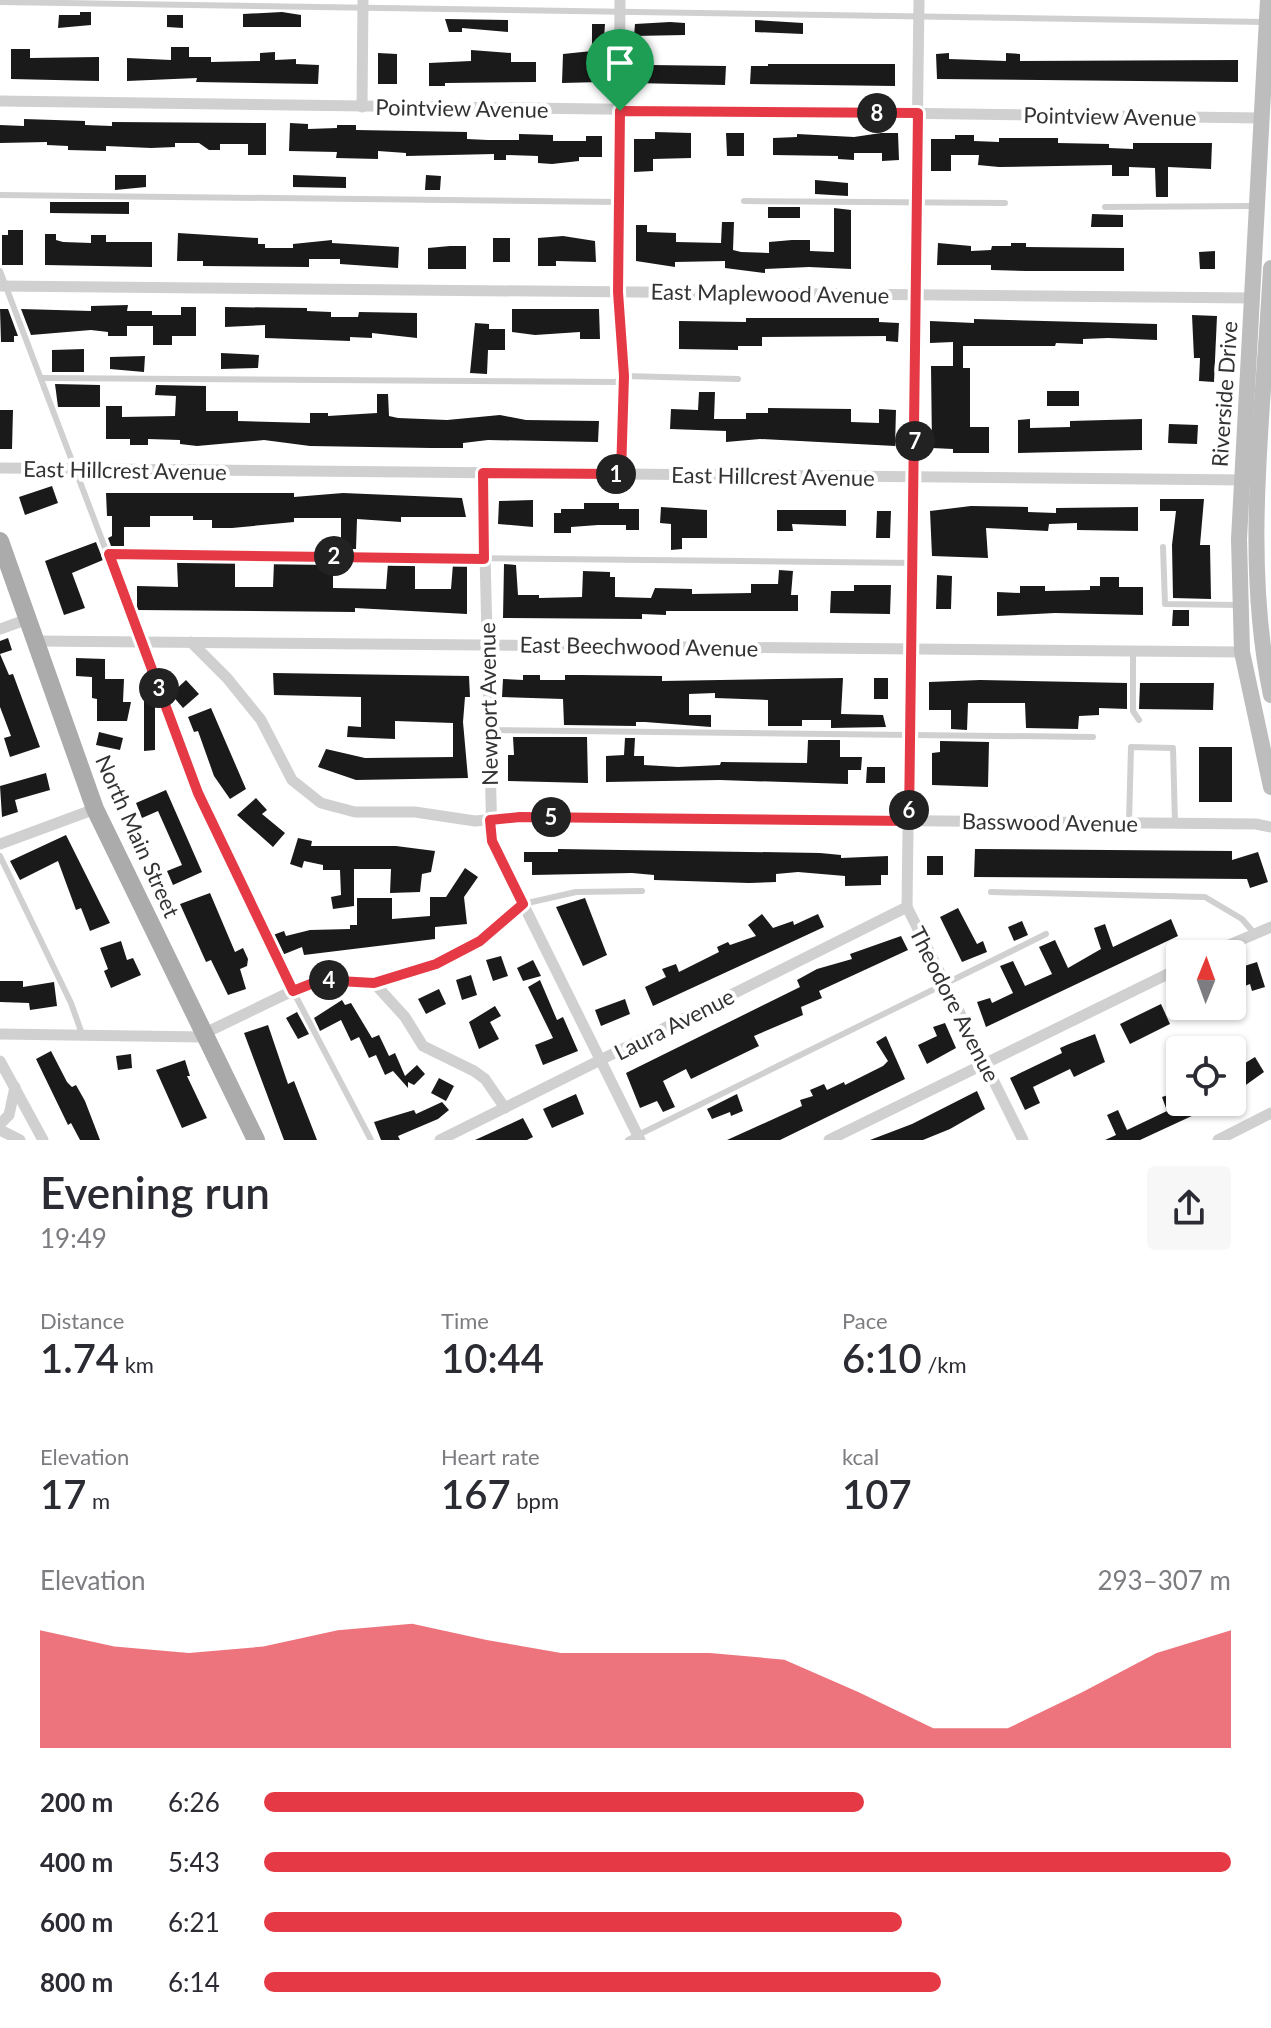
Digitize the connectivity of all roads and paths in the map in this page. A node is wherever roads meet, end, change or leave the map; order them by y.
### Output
1 (620, 0) edge
2 (919, 0) edge
3 (1268, 0) edge
4 (0, 2) edge
5 (363, 5) edge
6 (620, 14) junction
7 (918, 17) junction
8 (1268, 22) junction
9 (0, 101) edge
10 (362, 107) junction
11 (620, 111) junction
12 (918, 113) junction
13 (1261, 118) junction
14 (0, 195) edge
15 (744, 201) dead end
16 (619, 202) junction
17 (919, 203) junction
18 (1005, 203) dead end
19 (1257, 206) junction
20 (1105, 207) dead end
21 (1271, 268) edge
22 (0, 271) edge
23 (3, 286) edge
24 (618, 292) junction
25 (916, 295) junction
26 (1252, 298) junction
27 (624, 376) junction
28 (41, 378) junction
29 (738, 379) dead end
30 (0, 468) edge
31 (76, 469) junction
32 (483, 473) junction
33 (621, 474) junction
34 (915, 477) junction
35 (1259, 479) junction
36 (1241, 480) junction
37 (0, 541) edge
38 (1163, 547) dead end
39 (109, 554) junction
40 (484, 559) junction
41 (914, 563) junction
42 (1242, 605) junction
43 (28, 619) junction
44 (0, 629) edge
45 (36, 641) junction
46 (143, 642) junction
47 (191, 642) junction
48 (487, 645) junction
49 (913, 649) junction
50 (1133, 650) junction
51 (1242, 652) junction
52 (1271, 695) edge
53 (1139, 720) dead end
54 (488, 730) junction
55 (911, 736) junction
56 (1093, 737) dead end
57 (1271, 787) edge
58 (95, 809) junction
59 (490, 820) junction
60 (909, 821) junction
61 (1129, 823) junction
62 (1175, 823) junction
63 (1271, 827) edge
64 (0, 844) edge
65 (0, 856) edge
66 (642, 891) dead end
67 (991, 892) dead end
68 (523, 904) junction
69 (907, 907) junction
70 (1271, 927) edge
71 (1254, 933) junction
72 (1046, 934) dead end
73 (1239, 940) edge
74 (1166, 975) edge
75 (374, 983) junction
76 (946, 985) junction
77 (293, 991) junction
78 (0, 1034) edge
79 (82, 1035) junction
80 (204, 1035) junction
81 (0, 1061) edge
82 (600, 1061) junction
83 (985, 1063) junction
84 (15, 1087) junction
85 (505, 1108) junction
86 (1271, 1113) edge
87 (0, 1124) edge
88 (0, 1130) edge
89 (636, 1138) edge
90 (20, 1140) edge
91 (43, 1140) edge
92 (256, 1140) edge
93 (371, 1140) edge
94 (440, 1140) edge
95 (829, 1140) edge
96 (1023, 1140) edge
97 (1218, 1140) edge

1 - 6 street
2 - 7 street, Theodore Avenue
3 - 8 main road, Riverside Drive
4 - 5 lane
5 - 6 lane
5 - 10 street
6 - 7 lane
6 - 11 street
7 - 8 lane
7 - 12 street, Theodore Avenue
8 - 13 main road, Riverside Drive
9 - 10 street, Pointview Avenue
10 - 11 street, Pointview Avenue
11 - 12 street, Pointview Avenue
11 - 16 street
12 - 13 street, Pointview Avenue
12 - 17 street, Theodore Avenue
13 - 19 main road, Riverside Drive
14 - 16 lane
15 - 17 lane
16 - 24 street
17 - 18 lane
17 - 25 street, Theodore Avenue
19 - 20 lane
19 - 26 main road, Riverside Drive
21 - 35 main road, Riverside Drive
22 - 23 lane
23 - 24 street, East Maplewood Avenue
23 - 28 lane
24 - 25 street, East Maplewood Avenue
24 - 27 lane
25 - 26 street, East Maplewood Avenue
25 - 34 street, Theodore Avenue
26 - 36 main road, Riverside Drive
27 - 28 lane
27 - 29 lane
27 - 33 lane
28 - 31 lane
30 - 31 street, East Hillcrest Avenue
31 - 32 street, East Hillcrest Avenue
31 - 39 lane
32 - 33 street, East Hillcrest Avenue
32 - 40 street, Newport Avenue
33 - 34 street, East Hillcrest Avenue
34 - 36 street, East Hillcrest Avenue
34 - 41 street, Theodore Avenue
35 - 36 street, East Hillcrest Avenue
35 - 52 main road, Riverside Drive
36 - 42 main road, Riverside Drive
37 - 43 main road, North Main Street
38 - 42 lane
39 - 40 lane
39 - 46 lane
40 - 41 lane
40 - 48 street, Newport Avenue
41 - 49 street, Theodore Avenue
42 - 51 main road, Riverside Drive
43 - 44 street
43 - 45 main road, North Main Street
45 - 46 street, East Beechwood Avenue
45 - 58 main road, North Main Street
46 - 47 street, East Beechwood Avenue
46 - 77 lane
47 - 48 street, East Beechwood Avenue
47 - 59 street, Basswood Avenue
48 - 49 street, East Beechwood Avenue
48 - 54 street, Newport Avenue
49 - 50 street, East Beechwood Avenue
49 - 55 street, Theodore Avenue
50 - 51 street, East Beechwood Avenue
50 - 53 lane
51 - 57 main road, Riverside Drive
54 - 55 lane
54 - 59 street, Newport Avenue
55 - 56 lane
55 - 60 street, Theodore Avenue
58 - 64 street
58 - 80 main road, North Main Street
59 - 60 street, Basswood Avenue
59 - 68 street, Newport Avenue
60 - 61 street, Basswood Avenue
60 - 69 street, Theodore Avenue
61 - 62 street, Basswood Avenue
61 - 62 lane
62 - 63 street, Basswood Avenue
65 - 79 lane
66 - 68 lane
67 - 71 lane
68 - 75 street
68 - 82 street, Newport Avenue
69 - 76 street, Theodore Avenue
69 - 82 street, Laura Avenue
70 - 71 street
71 - 73 street
72 - 76 lane
74 - 83 street
75 - 77 street
75 - 85 street
76 - 83 street, Theodore Avenue
76 - 89 lane
77 - 80 street
77 - 93 lane
78 - 79 street
79 - 80 street
80 - 92 main road, North Main Street
81 - 84 street
82 - 85 street, Laura Avenue
82 - 89 street, Newport Avenue
83 - 95 street
83 - 96 street, Theodore Avenue
84 - 87 street
84 - 91 street
85 - 94 street, Laura Avenue
86 - 97 street
88 - 90 street

